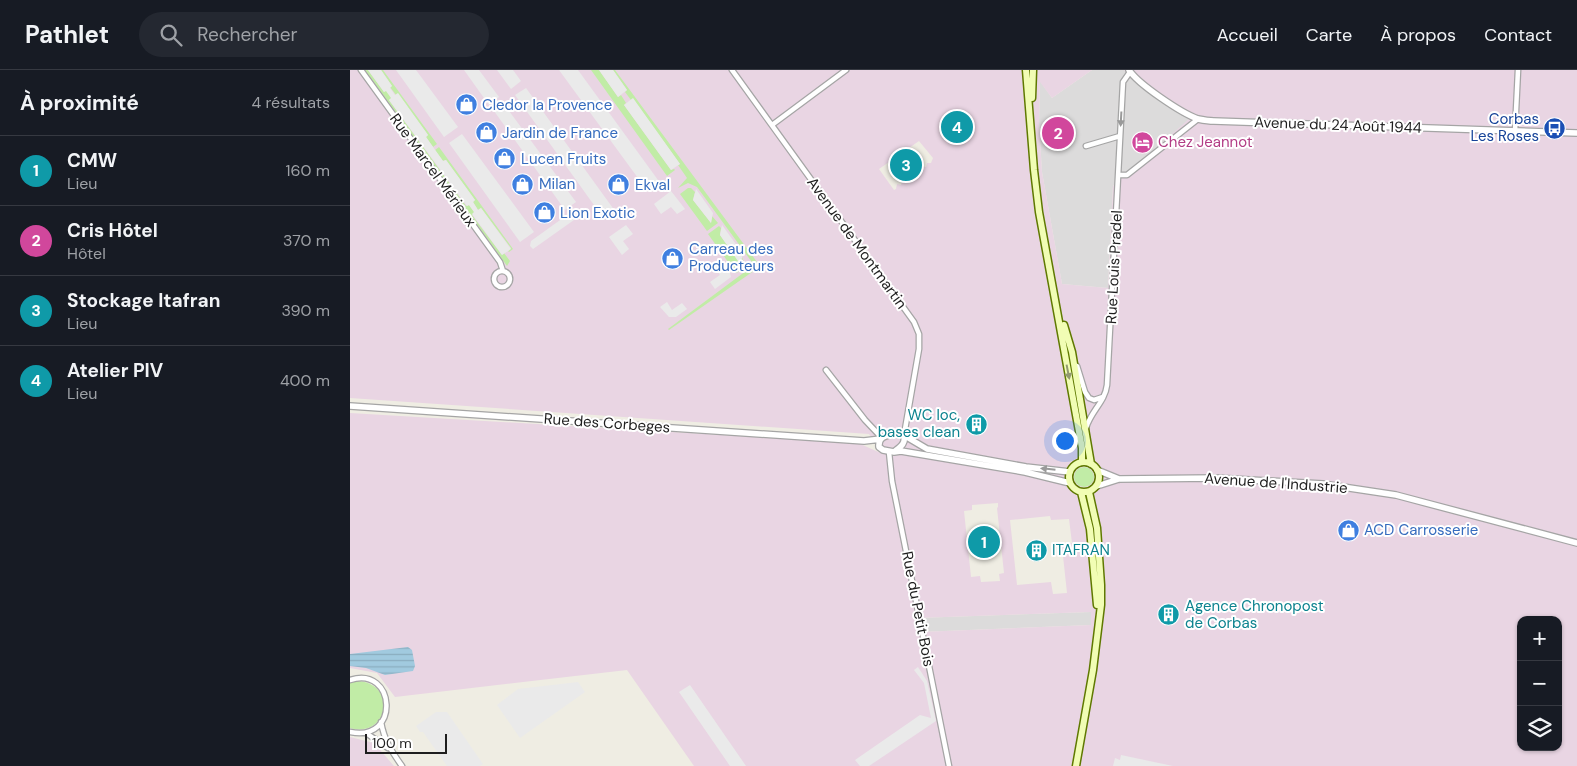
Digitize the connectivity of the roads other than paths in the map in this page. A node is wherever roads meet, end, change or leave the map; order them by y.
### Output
1 (361, 70) edge
2 (732, 70) edge
3 (846, 70) edge
4 (1026, 70) edge
5 (1033, 70) edge
6 (1518, 70) edge
7 (1130, 71) edge
8 (1031, 115) junction
9 (1198, 119) junction
10 (772, 125) junction
11 (1515, 131) junction
12 (1577, 133) edge
13 (1120, 136) junction
14 (1086, 146) dead end
15 (1119, 175) junction
16 (502, 271) dead end
17 (1058, 307) junction
18 (1072, 352) junction
19 (826, 370) dead end
20 (1104, 397) junction
21 (350, 406) edge
22 (1086, 431) junction
23 (904, 436) junction
24 (881, 438) junction
25 (864, 441) junction
26 (879, 447) junction
27 (891, 452) junction
28 (1082, 462) junction
29 (1091, 464) junction
30 (1097, 470) junction
31 (1070, 472) junction
32 (1119, 479) junction
33 (1070, 483) junction
34 (1097, 486) junction
35 (1081, 492) junction
36 (1089, 492) junction
37 (1577, 543) edge
38 (1099, 616) junction
39 (352, 678) edge
40 (382, 722) junction
41 (350, 732) edge
42 (366, 733) junction
43 (389, 748) junction
44 (402, 766) edge
45 (949, 766) edge
46 (1076, 766) edge

1 - 16 street, Rue Marcel Mérieux
2 - 10 street, Avenue de Montmartin
3 - 10 street
4 - 8 main road
5 - 8 main road
6 - 11 street
7 - 9 street
7 -> 13 street, Rue Louis Pradel
8 - 17 main road
9 - 11 street, Avenue du 24 Août 1944
9 - 15 street
10 - 23 street, Avenue de Montmartin
11 - 12 street, Avenue du 24 Août 1944
13 - 14 street
13 - 15 street, Rue Louis Pradel
15 - 20 street, Rue Louis Pradel
17 - 18 main road
17 -> 28 main road
18 - 20 street
18 - 22 main road
19 - 24 street
20 - 22 street, Rue Louis Pradel
21 - 25 street, Rue des Corbeges
22 - 29 main road
23 - 24 street, Rue des Corbeges
23 - 27 street
31 -> 23 street
24 - 25 street, Rue des Corbeges
24 - 26 street
25 - 26 street, Rue des Corbeges
26 - 27 street, Rue des Corbeges
27 - 33 street
27 - 45 street, Rue du Petit Bois
28 - 29 main road
28 - 31 main road
29 - 30 main road
30 - 32 street, Avenue de l'Industrie
30 - 34 main road
31 - 33 main road
32 - 34 street, Avenue de l'Industrie
32 - 37 street, Avenue de l'Industrie
33 - 35 main road
34 - 36 main road
35 - 36 main road
35 - 38 main road
36 - 38 main road
38 - 46 main road
39 - 40 street
40 - 42 street
40 - 43 street
41 - 42 street
42 - 43 street
43 - 44 street

